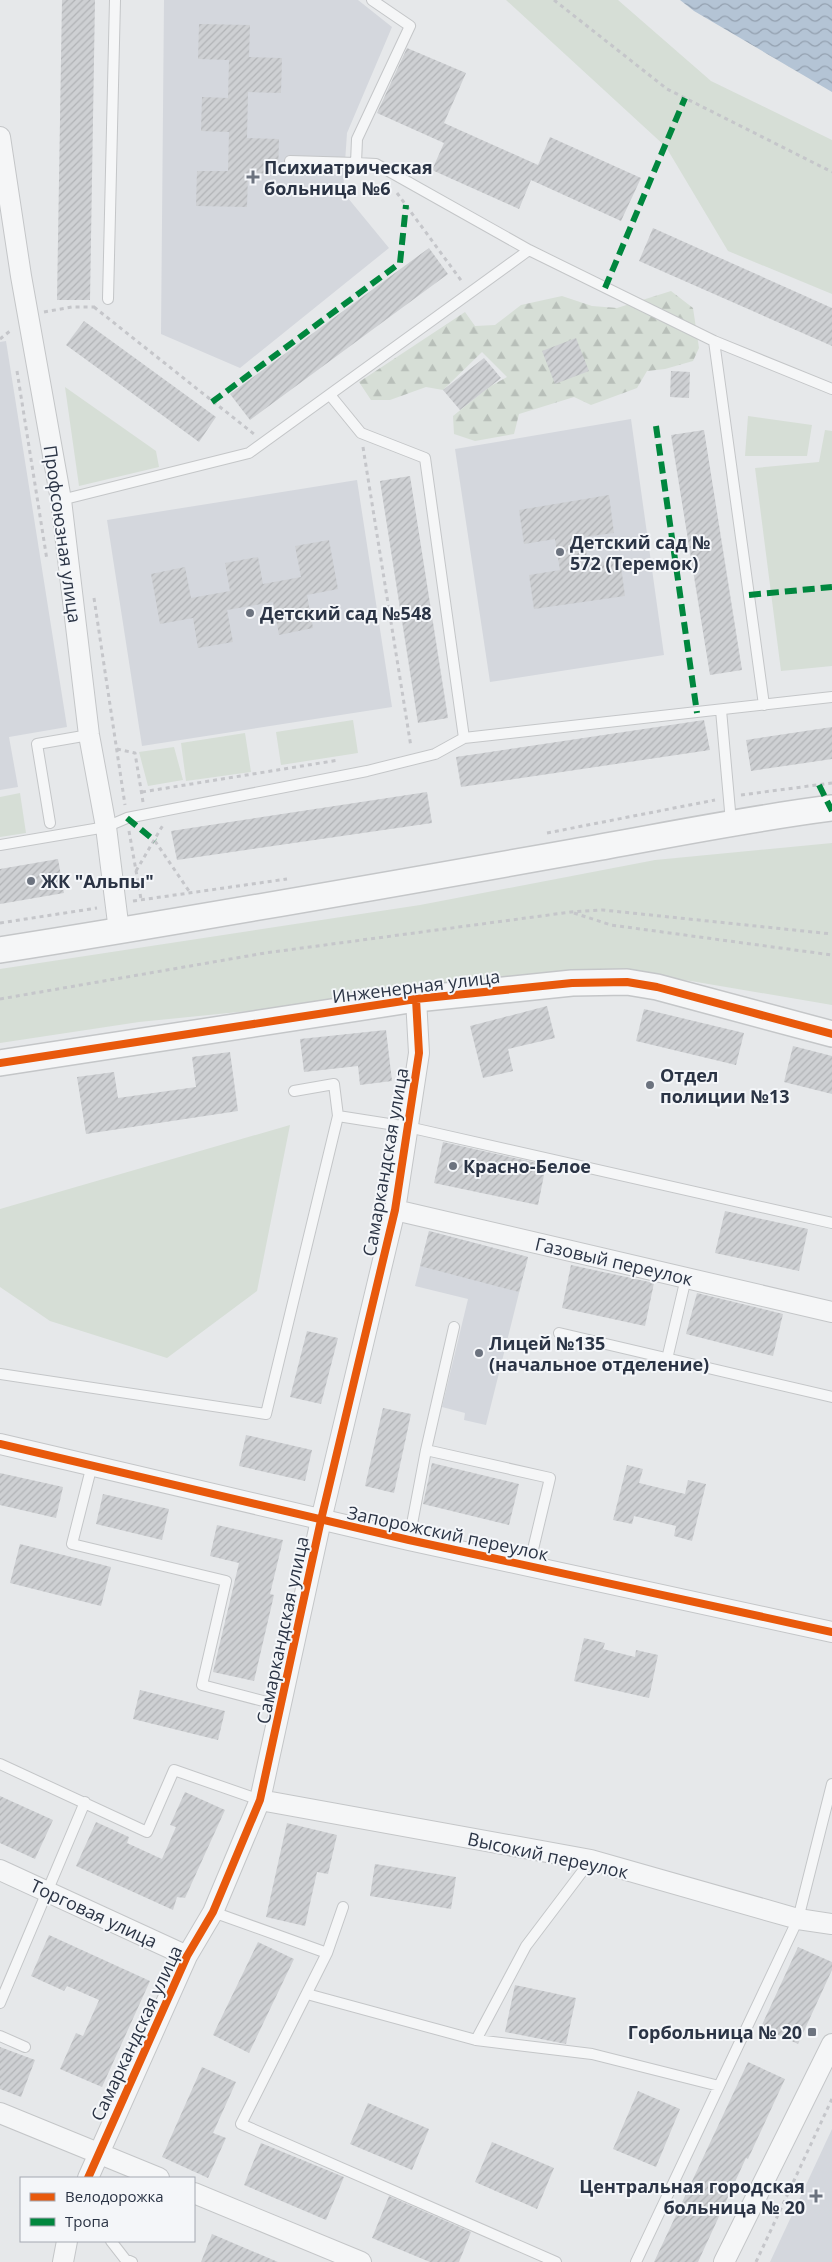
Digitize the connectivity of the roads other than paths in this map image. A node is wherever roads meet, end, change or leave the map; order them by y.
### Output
1 (115, 0) edge
2 (372, 0) edge
3 (0, 137) edge
4 (290, 161) dead end
5 (356, 163) junction
6 (529, 250) junction
7 (108, 300) road end
8 (714, 342) junction
9 (832, 388) edge
10 (330, 394) junction
11 (62, 500) junction
12 (832, 697) edge
13 (764, 705) junction
14 (721, 710) junction
15 (89, 735) junction
16 (464, 738) junction
17 (832, 808) edge
18 (731, 822) junction
19 (50, 823) dead end
20 (106, 827) junction
21 (0, 845) edge
22 (119, 931) junction
23 (0, 950) edge
24 (416, 999) junction
25 (832, 1034) edge
26 (0, 1063) edge
27 (294, 1091) dead end
28 (338, 1116) junction
29 (408, 1127) junction
30 (396, 1210) junction
31 (832, 1223) edge
32 (686, 1278) junction
33 (832, 1312) edge
34 (454, 1327) dead end
35 (559, 1333) dead end
36 (667, 1359) junction
37 (0, 1374) edge
38 (832, 1397) edge
39 (0, 1444) edge
40 (426, 1450) junction
41 (92, 1465) junction
42 (321, 1520) junction
43 (409, 1540) junction
44 (530, 1566) junction
45 (832, 1632) edge
46 (282, 1706) junction
47 (0, 1764) edge
48 (832, 1784) edge
49 (260, 1800) junction
50 (85, 1802) junction
51 (591, 1860) junction
52 (0, 1870) edge
53 (46, 1891) junction
54 (343, 1907) dead end
55 (213, 1912) junction
56 (798, 1919) junction
57 (832, 1924) edge
58 (327, 1953) junction
59 (187, 1956) junction
60 (307, 1994) junction
61 (0, 2003) edge
62 (0, 2036) edge
63 (476, 2040) junction
64 (832, 2044) edge
65 (25, 2047) dead end
66 (719, 2086) junction
67 (0, 2113) edge
68 (98, 2153) junction
69 (88, 2177) edge
70 (157, 2177) edge
71 (195, 2192) edge
72 (67, 2242) edge
73 (112, 2242) edge
74 (727, 2259) edge
75 (63, 2262) edge
76 (132, 2262) edge
77 (361, 2262) edge
78 (556, 2262) edge
79 (636, 2262) edge

1 - 7 lane
2 - 5 lane
3 - 11 street, Профсоюзная улица
4 - 5 lane
5 - 6 lane
6 - 8 lane
6 - 10 lane
8 - 9 lane
8 - 13 lane
10 - 11 lane
10 - 16 lane
11 - 15 street, Профсоюзная улица
12 - 13 lane
13 - 14 lane
14 - 16 lane
14 - 18 lane
15 - 19 lane
15 - 20 street, Профсоюзная улица
16 - 20 lane
17 - 18 street
18 - 22 street
20 - 21 lane
20 - 22 street, Профсоюзная улица
22 - 23 street
24 - 25 street, Инженерная улица
24 - 26 street, Инженерная улица
24 - 29 street, Самаркандская улица
27 - 28 lane
28 - 29 lane
28 - 37 lane
29 - 30 street, Самаркандская улица
29 - 31 lane
30 - 32 street, Газовый переулок
30 - 42 street, Самаркандская улица
32 - 33 street, Газовый переулок
32 - 36 lane
34 - 40 lane
35 - 36 lane
36 - 38 lane
39 - 41 street, Запорожский переулок
40 - 43 lane
40 - 44 lane
41 - 42 street, Запорожский переулок
41 - 46 lane
42 - 43 street, Запорожский переулок
42 - 46 street, Самаркандская улица
43 - 44 street, Запорожский переулок
44 - 45 street, Запорожский переулок
46 - 49 street, Самаркандская улица
47 - 50 lane
48 - 56 lane
49 - 50 lane
49 - 51 street, Высокий переулок
49 - 55 street, Самаркандская улица
50 - 53 lane
51 - 56 street, Высокий переулок
51 - 63 lane
52 - 53 street, Торговая улица
53 - 59 street, Торговая улица
53 - 61 lane
54 - 58 lane
55 - 58 lane
55 - 59 street, Самаркандская улица
56 - 57 street, Высокий переулок
56 - 66 lane
58 - 60 lane
59 - 68 street, Самаркандская улица
60 - 63 lane
60 - 78 lane
62 - 65 lane
63 - 66 lane
64 - 74 street
66 - 79 lane
67 - 68 street
68 - 69 street, Самаркандская улица
68 - 70 street
71 - 77 street
72 - 75 street
73 - 76 lane

